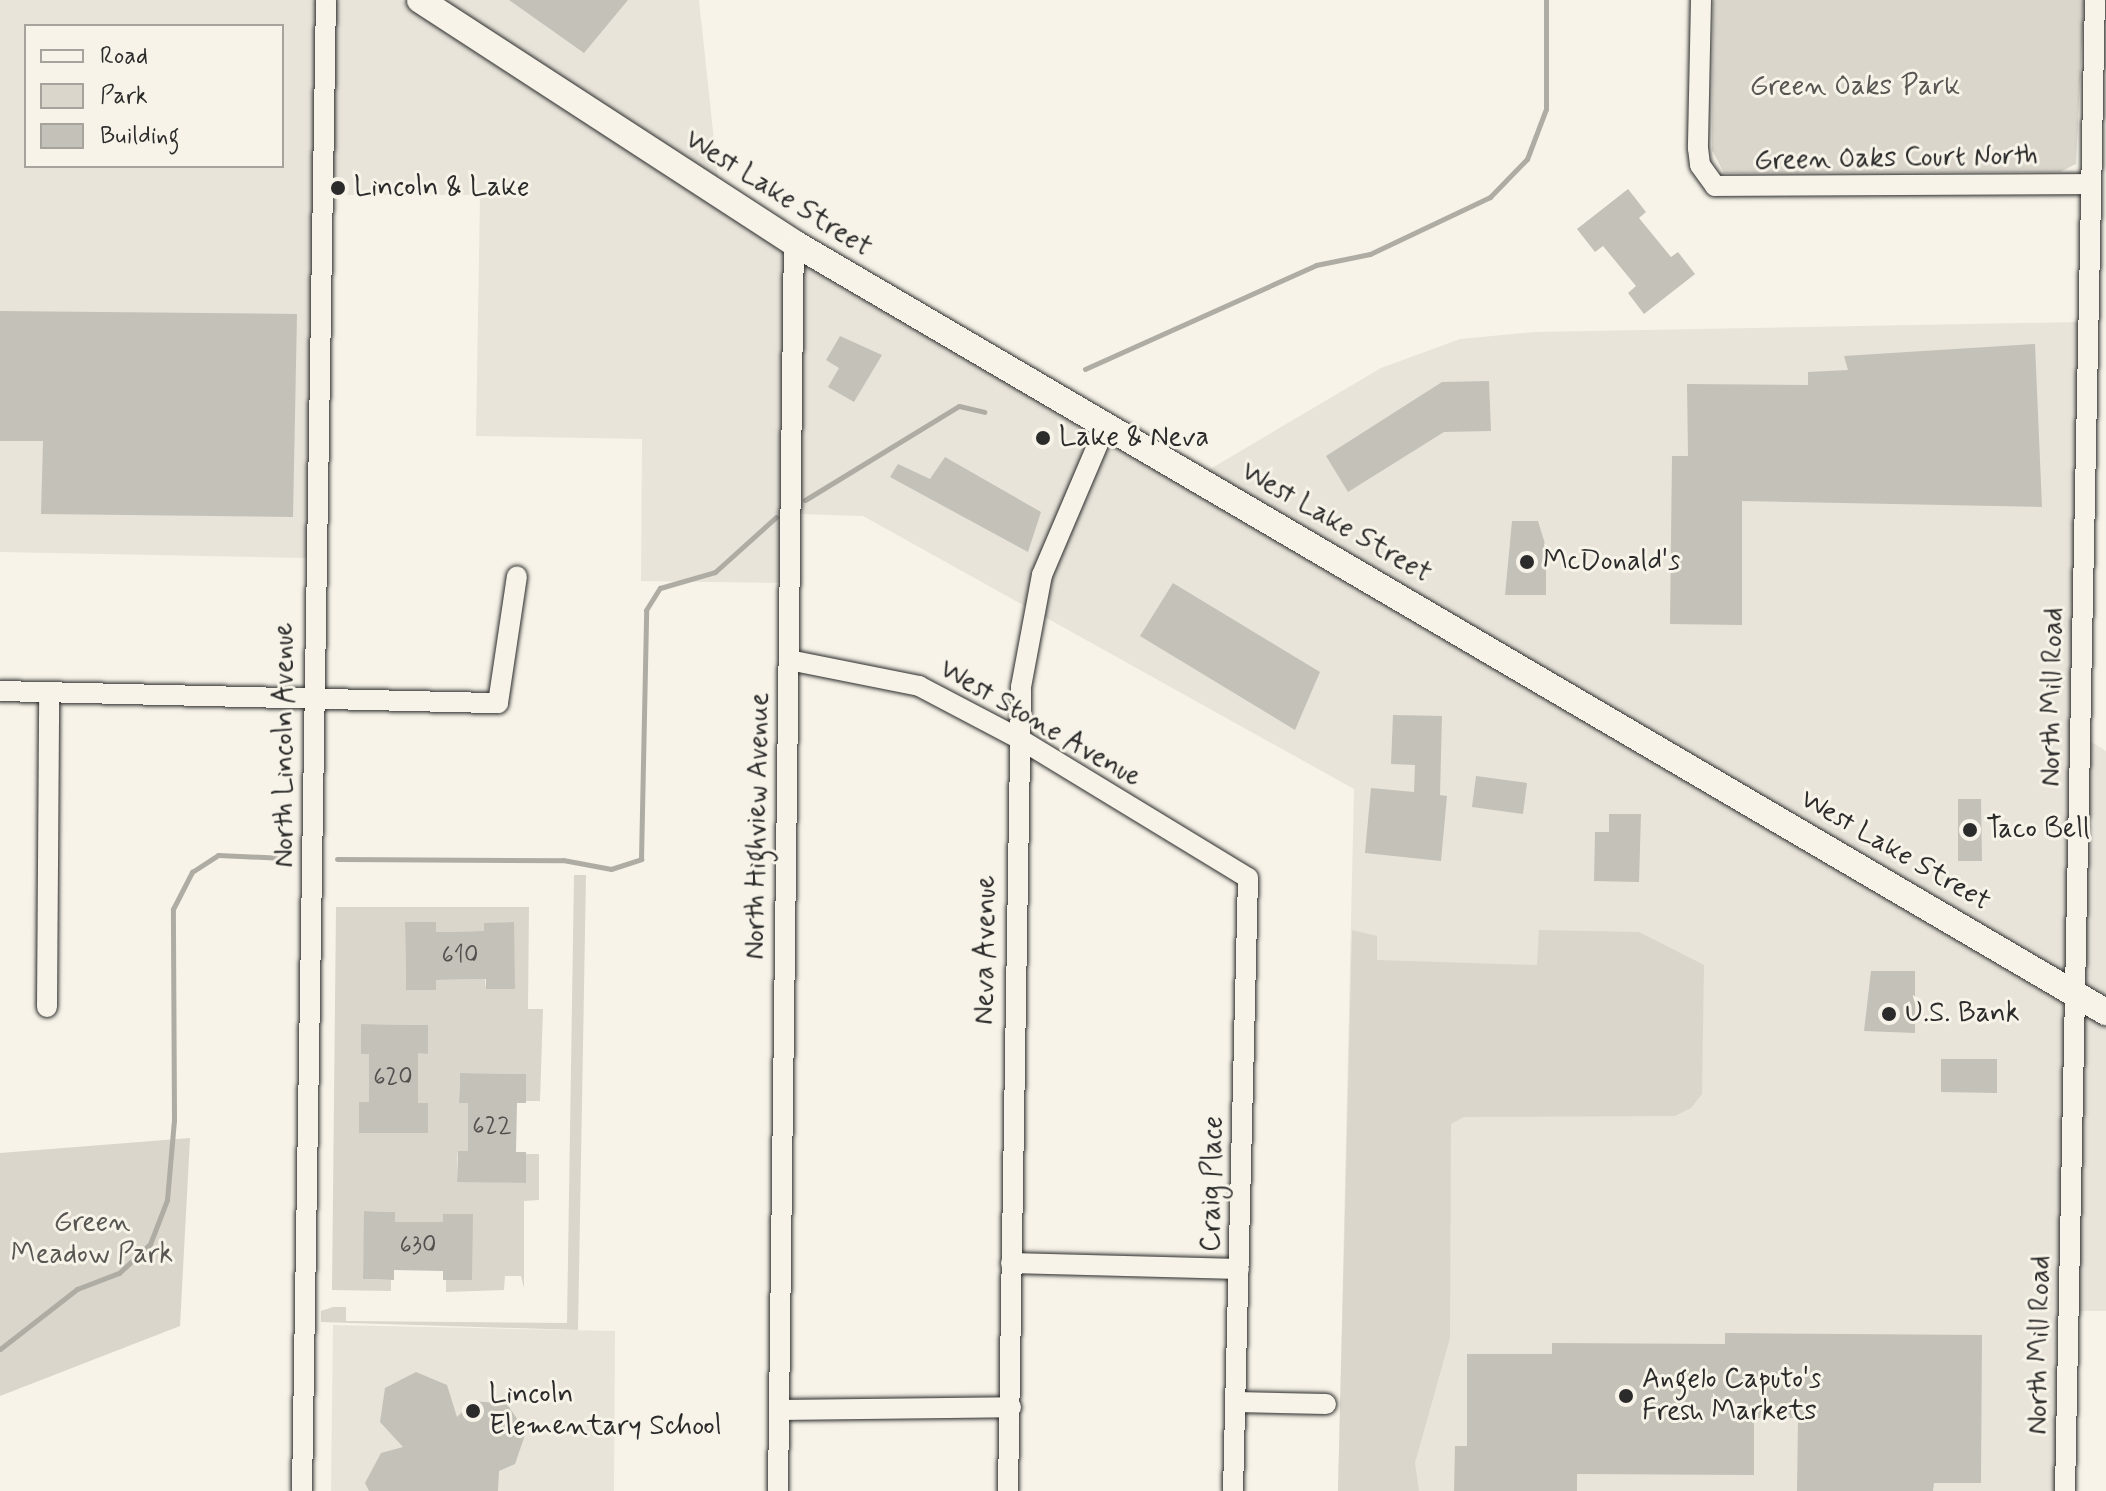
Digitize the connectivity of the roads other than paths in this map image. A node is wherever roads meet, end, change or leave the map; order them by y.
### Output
1 (326, 0) edge
2 (420, 0) edge
3 (1701, 0) edge
4 (2095, 0) edge
5 (2091, 184) junction
6 (794, 243) junction
7 (2097, 342) edge
8 (1106, 425) junction
9 (517, 576) dead end
10 (789, 660) junction
11 (0, 691) edge
12 (49, 692) junction
13 (312, 699) junction
14 (1018, 738) junction
15 (1248, 878) joint
16 (2075, 993) junction
17 (47, 1007) dead end
18 (2106, 1012) edge
19 (1011, 1263) junction
20 (1239, 1269) junction
21 (1236, 1402) junction
22 (1326, 1404) dead end
23 (1011, 1407) junction
24 (779, 1410) junction
25 (302, 1491) edge
26 (778, 1491) edge
27 (1008, 1491) edge
28 (1233, 1491) edge
29 (2065, 1491) edge

1 - 13 street, North Lincoln Avenue
2 - 6 main road, West Lake Street
3 - 5 street, Green Oaks Court North
4 - 5 street, North Mill Road
5 - 7 street, North Mill Road
6 - 8 main road, West Lake Street
6 - 10 street, North Highview Avenue
7 - 16 street, North Mill Road
8 - 14 street, Neva Avenue
8 - 16 main road, West Lake Street
9 - 13 street
10 - 14 street, West Stone Avenue
10 - 24 street, North Highview Avenue
11 - 12 street
12 - 13 street
12 - 17 street
13 - 25 street, North Lincoln Avenue
14 - 15 street, West Stone Avenue
14 - 19 street, Neva Avenue
15 - 20 street, Craig Place
16 - 18 main road, West Lake Street
16 - 29 street, North Mill Road
19 - 20 street
19 - 23 street, Neva Avenue
20 - 21 street, Craig Place
21 - 22 street
21 - 28 street, Craig Place
23 - 24 street
23 - 27 street, Neva Avenue
24 - 26 street, North Highview Avenue

